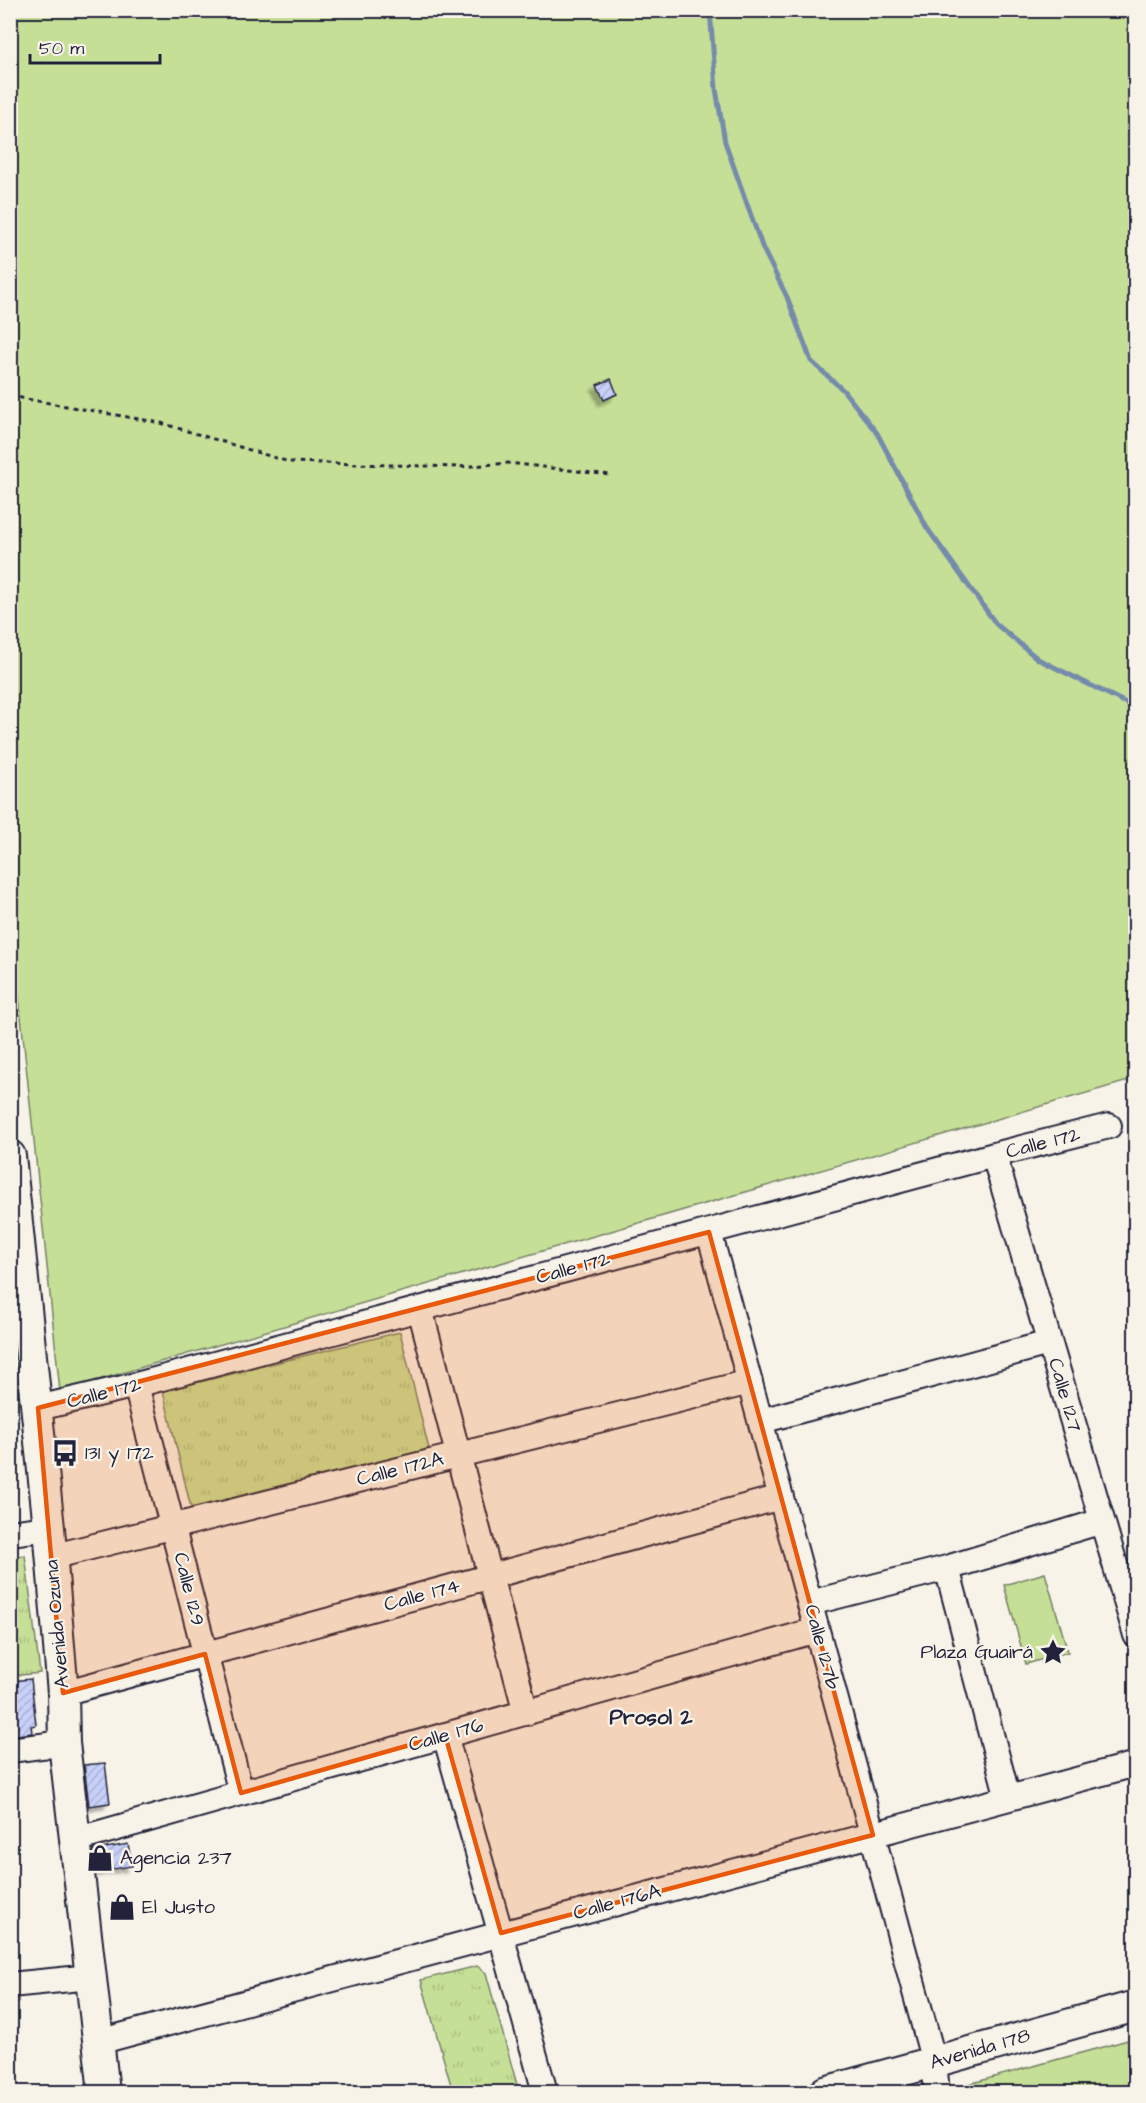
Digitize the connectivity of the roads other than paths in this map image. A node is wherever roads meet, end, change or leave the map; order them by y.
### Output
1 (1109, 1126) dead end
2 (994, 1155) junction
3 (10, 1156) edge
4 (709, 1232) junction
5 (420, 1309) junction
6 (20, 1328) edge
7 (1049, 1343) junction
8 (750, 1382) junction
9 (136, 1385) junction
10 (38, 1408) junction
11 (760, 1421) junction
12 (458, 1455) junction
13 (781, 1497) junction
14 (1102, 1521) junction
15 (173, 1526) junction
16 (10, 1533) edge
17 (50, 1542) junction
18 (947, 1568) junction
19 (490, 1576) junction
20 (810, 1603) junction
21 (817, 1630) junction
22 (1136, 1635) edge
23 (205, 1654) junction
24 (63, 1693) junction
25 (526, 1713) junction
26 (445, 1735) junction
27 (64, 1743) junction
28 (10, 1750) edge
29 (1136, 1764) edge
30 (241, 1793) junction
31 (1008, 1798) junction
32 (873, 1835) junction
33 (75, 1840) junction
34 (501, 1933) junction
35 (91, 1977) junction
36 (10, 1985) edge
37 (1136, 2006) edge
38 (98, 2042) junction
39 (934, 2062) junction
40 (104, 2092) edge
41 (545, 2092) edge
42 (825, 2092) edge
43 (937, 2092) edge

1 - 2 street, Calle 172
2 - 4 street, Calle 172
2 - 7 street, Calle 127
3 - 6 main road, Avenida Ozuna
4 - 5 street, Calle 172
4 - 8 street, Calle 127b
5 - 9 street, Calle 172
5 - 12 street
6 - 10 main road, Avenida Ozuna
7 - 11 street
7 - 14 street, Calle 127
8 - 11 street, Calle 127b
8 - 12 street, Calle 172A
9 - 10 street, Calle 172
9 - 15 street, Calle 129
10 - 17 main road, Avenida Ozuna
11 - 13 street, Calle 127b
12 - 15 street, Calle 172A
12 - 19 street
13 - 19 street, Calle 174
13 - 20 street, Calle 127b
14 - 18 street
14 - 22 street, Calle 127
15 - 17 street, Calle 172A
15 - 23 street, Calle 129
16 - 17 street, Calle 172A
17 - 24 main road, Avenida Ozuna
18 - 20 street
18 - 31 street
19 - 23 street, Calle 174
19 - 25 street
20 - 21 street, Calle 127b
21 - 25 street, Calle 176
21 - 32 street, Calle 127b
23 - 24 street, Calle 174
23 - 30 street, Calle 129
24 - 27 main road, Avenida Ozuna
25 - 26 street, Calle 176
26 - 30 street, Calle 176
26 - 34 street
27 - 28 street
27 - 33 main road, Avenida Ozuna
29 - 31 street, Calle 176A
30 - 33 street, Calle 176
31 - 32 street, Calle 176A
32 - 34 street, Calle 176A
32 - 39 street, Calle 127b
33 - 35 main road, Avenida Ozuna
34 - 38 street, Calle 176A
34 - 41 street
35 - 36 street
35 - 38 main road, Avenida Ozuna
37 - 39 main road, Avenida 178
38 - 40 main road, Avenida Ozuna
39 - 42 main road, Avenida 178
39 - 43 street, Calle 127b

